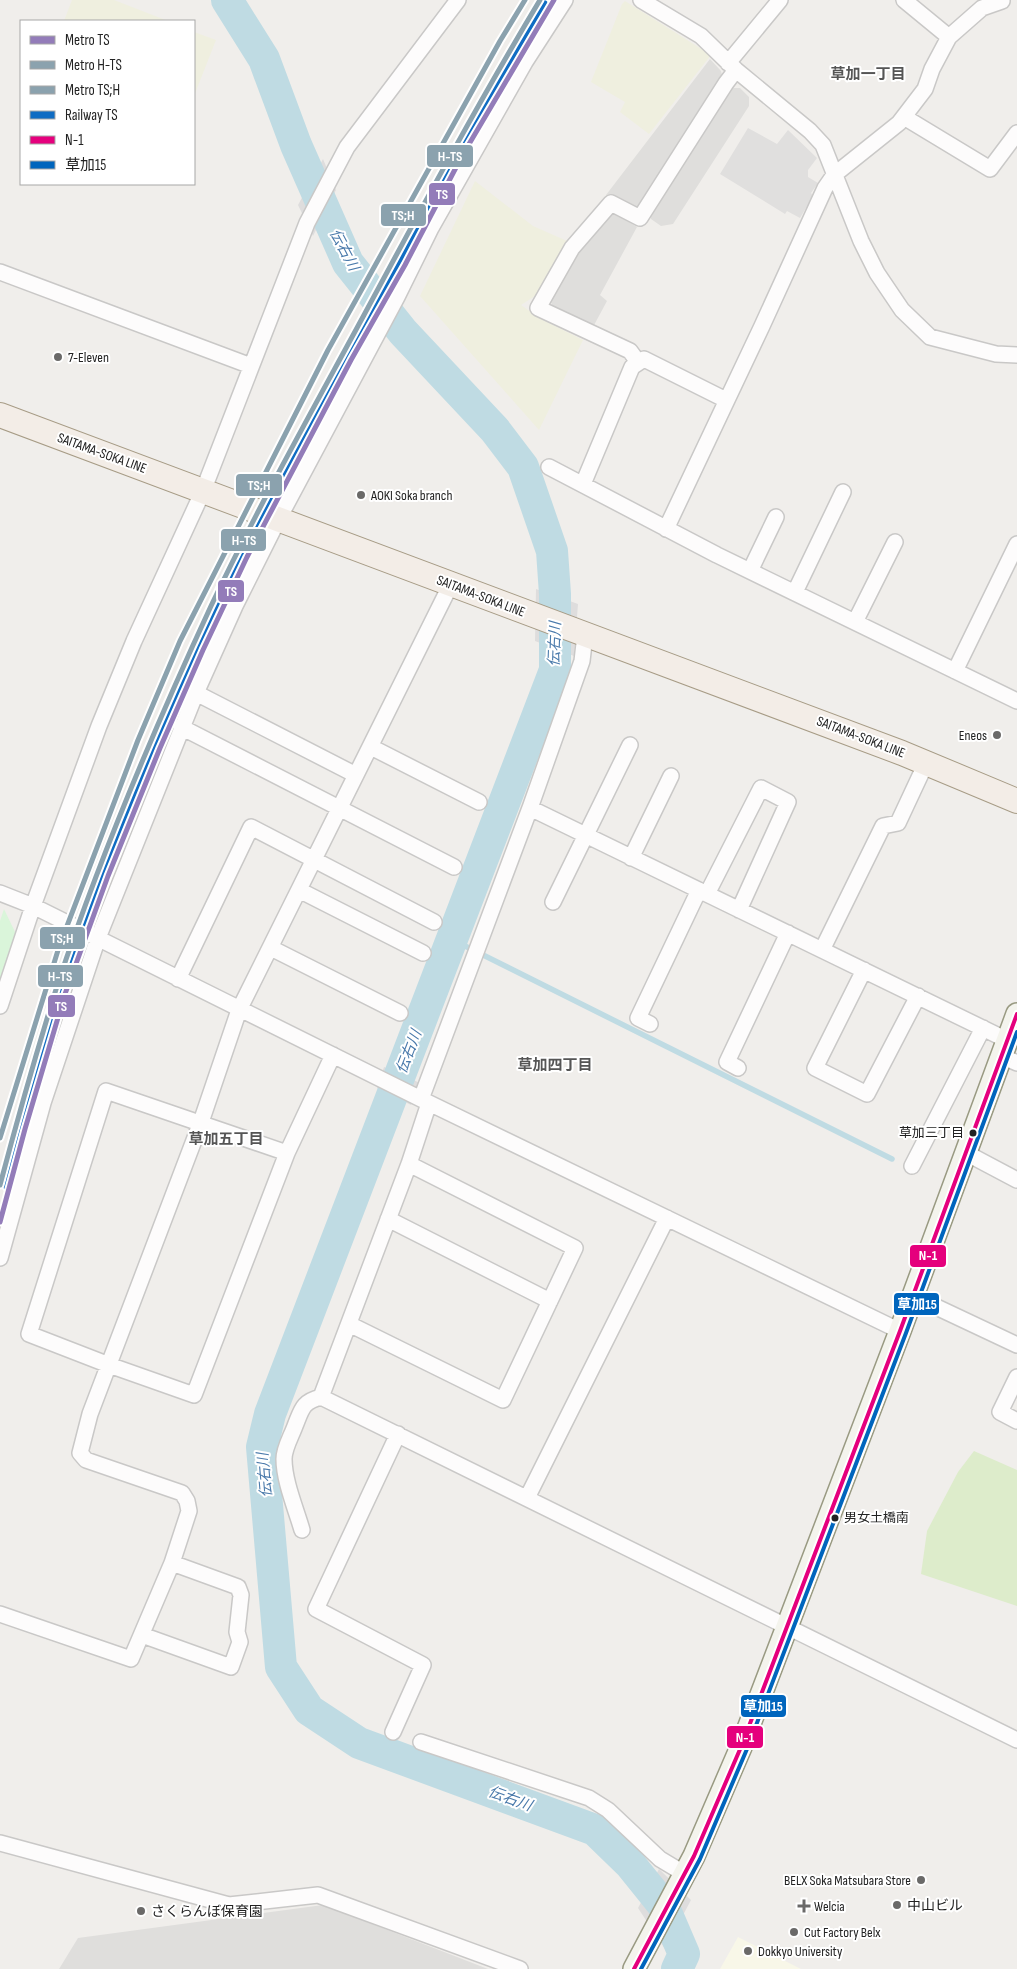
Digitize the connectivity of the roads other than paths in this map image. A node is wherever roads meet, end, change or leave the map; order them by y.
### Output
1 (458, 0) edge
2 (565, 0) edge
3 (641, 0) edge
4 (780, 0) edge
5 (904, 0) edge
6 (1002, 0) edge
7 (949, 37) junction
8 (732, 67) junction
9 (904, 117) junction
10 (1017, 133) edge
11 (834, 176) junction
12 (0, 272) edge
13 (1017, 355) edge
14 (638, 362) junction
15 (251, 366) junction
16 (726, 400) junction
17 (0, 415) edge
18 (549, 467) dead end
19 (583, 484) junction
20 (203, 491) junction
21 (843, 492) dead end
22 (776, 517) dead end
23 (278, 520) junction
24 (666, 529) junction
25 (895, 542) dead end
26 (1017, 544) edge
27 (750, 571) junction
28 (452, 584) junction
29 (795, 592) junction
30 (855, 622) junction
31 (585, 635) junction
32 (954, 671) junction
33 (196, 693) junction
34 (1017, 701) edge
35 (180, 727) junction
36 (630, 745) dead end
37 (371, 747) junction
38 (926, 763) junction
39 (356, 775) junction
40 (671, 776) dead end
41 (1017, 801) edge
42 (479, 802) dead end
43 (530, 808) junction
44 (339, 809) junction
45 (584, 836) junction
46 (314, 858) junction
47 (631, 858) junction
48 (454, 867) dead end
49 (299, 890) junction
50 (703, 892) junction
51 (0, 893) edge
52 (553, 902) dead end
53 (33, 906) junction
54 (739, 910) junction
55 (434, 922) dead end
56 (788, 933) junction
57 (98, 938) junction
58 (271, 948) junction
59 (822, 950) junction
60 (423, 953) dead end
61 (864, 970) junction
62 (178, 980) junction
63 (918, 996) junction
64 (0, 1006) edge
65 (239, 1010) junction
66 (400, 1013) dead end
67 (1017, 1014) edge
68 (650, 1024) dead end
69 (984, 1028) junction
70 (1009, 1053) edge
71 (333, 1055) junction
72 (738, 1068) dead end
73 (422, 1099) junction
74 (201, 1122) junction
75 (286, 1153) junction
76 (966, 1153) junction
77 (409, 1164) junction
78 (912, 1166) dead end
79 (1017, 1180) edge
80 (666, 1218) junction
81 (388, 1219) junction
82 (0, 1258) edge
83 (913, 1296) junction
84 (550, 1301) junction
85 (349, 1324) junction
86 (900, 1331) junction
87 (1017, 1345) edge
88 (109, 1365) junction
89 (1017, 1377) edge
90 (321, 1397) junction
91 (1017, 1421) edge
92 (398, 1434) junction
93 (527, 1498) junction
94 (302, 1530) dead end
95 (172, 1563) junction
96 (0, 1614) edge
97 (787, 1626) junction
98 (142, 1635) junction
99 (393, 1732) dead end
100 (1017, 1740) edge
101 (420, 1742) dead end
102 (0, 1844) edge
103 (682, 1881) junction
104 (520, 1969) edge
105 (634, 1969) edge

1 - 15 street
2 - 23 street
3 - 8 street
4 - 8 street
5 - 7 street
6 - 7 street
7 - 9 street
8 - 11 street
8 - 14 street
9 - 10 street
9 - 11 street
11 - 13 street
11 - 16 street
12 - 15 street
14 - 16 street
14 - 19 street
15 - 20 street
16 - 24 street
17 - 20 main road, SAITAMA-SOKA LINE
18 - 19 street
19 - 24 street
20 - 23 main road, SAITAMA-SOKA LINE
20 - 53 street
21 - 29 street
22 - 27 street
23 - 28 main road, SAITAMA-SOKA LINE
23 - 33 street
24 - 27 street
25 - 30 street
26 - 32 street
27 - 29 street
28 - 31 main road, SAITAMA-SOKA LINE
28 - 37 street
29 - 30 street
30 - 32 street
31 - 38 main road, SAITAMA-SOKA LINE
31 - 43 street
32 - 34 street
33 - 35 street
33 - 39 street
35 - 44 street
35 - 57 street
36 - 45 street
37 - 39 street
37 - 42 street
38 - 41 main road, SAITAMA-SOKA LINE
38 - 59 street
39 - 44 street
40 - 47 street
43 - 45 street
43 - 73 street
44 - 46 street
44 - 48 street
45 - 47 street
45 - 52 street
46 - 49 street
46 - 55 street
46 - 62 street
47 - 50 street
49 - 58 street
49 - 60 street
50 - 54 street
50 - 54 street
50 - 68 street
51 - 53 street
53 - 57 street
53 - 64 street
54 - 56 street
56 - 59 street
56 - 72 street
57 - 62 street
57 - 82 street
58 - 65 street
58 - 66 street
59 - 61 street
61 - 63 street
61 - 63 street
62 - 65 street
63 - 69 street
65 - 71 street
65 - 74 street
67 - 70 street
69 - 70 street
69 - 78 street
70 - 76 street
71 - 73 street
71 - 75 street
73 - 77 street
73 - 80 street
74 - 75 street
74 - 88 street
74 - 88 street
75 - 88 street
76 - 79 street
76 - 83 street
77 - 81 street
77 - 84 street
80 - 86 street
80 - 93 street
81 - 84 street
81 - 85 street
83 - 86 street
83 - 87 street
84 - 85 street
85 - 90 street
86 - 97 street
88 - 95 street
89 - 91 street
90 - 92 street
90 - 94 street
92 - 93 street
92 - 99 street
93 - 97 street
95 - 98 street
95 - 98 street
96 - 98 street
97 - 100 street
97 - 103 street
101 - 103 street
102 - 104 street
103 - 105 street

